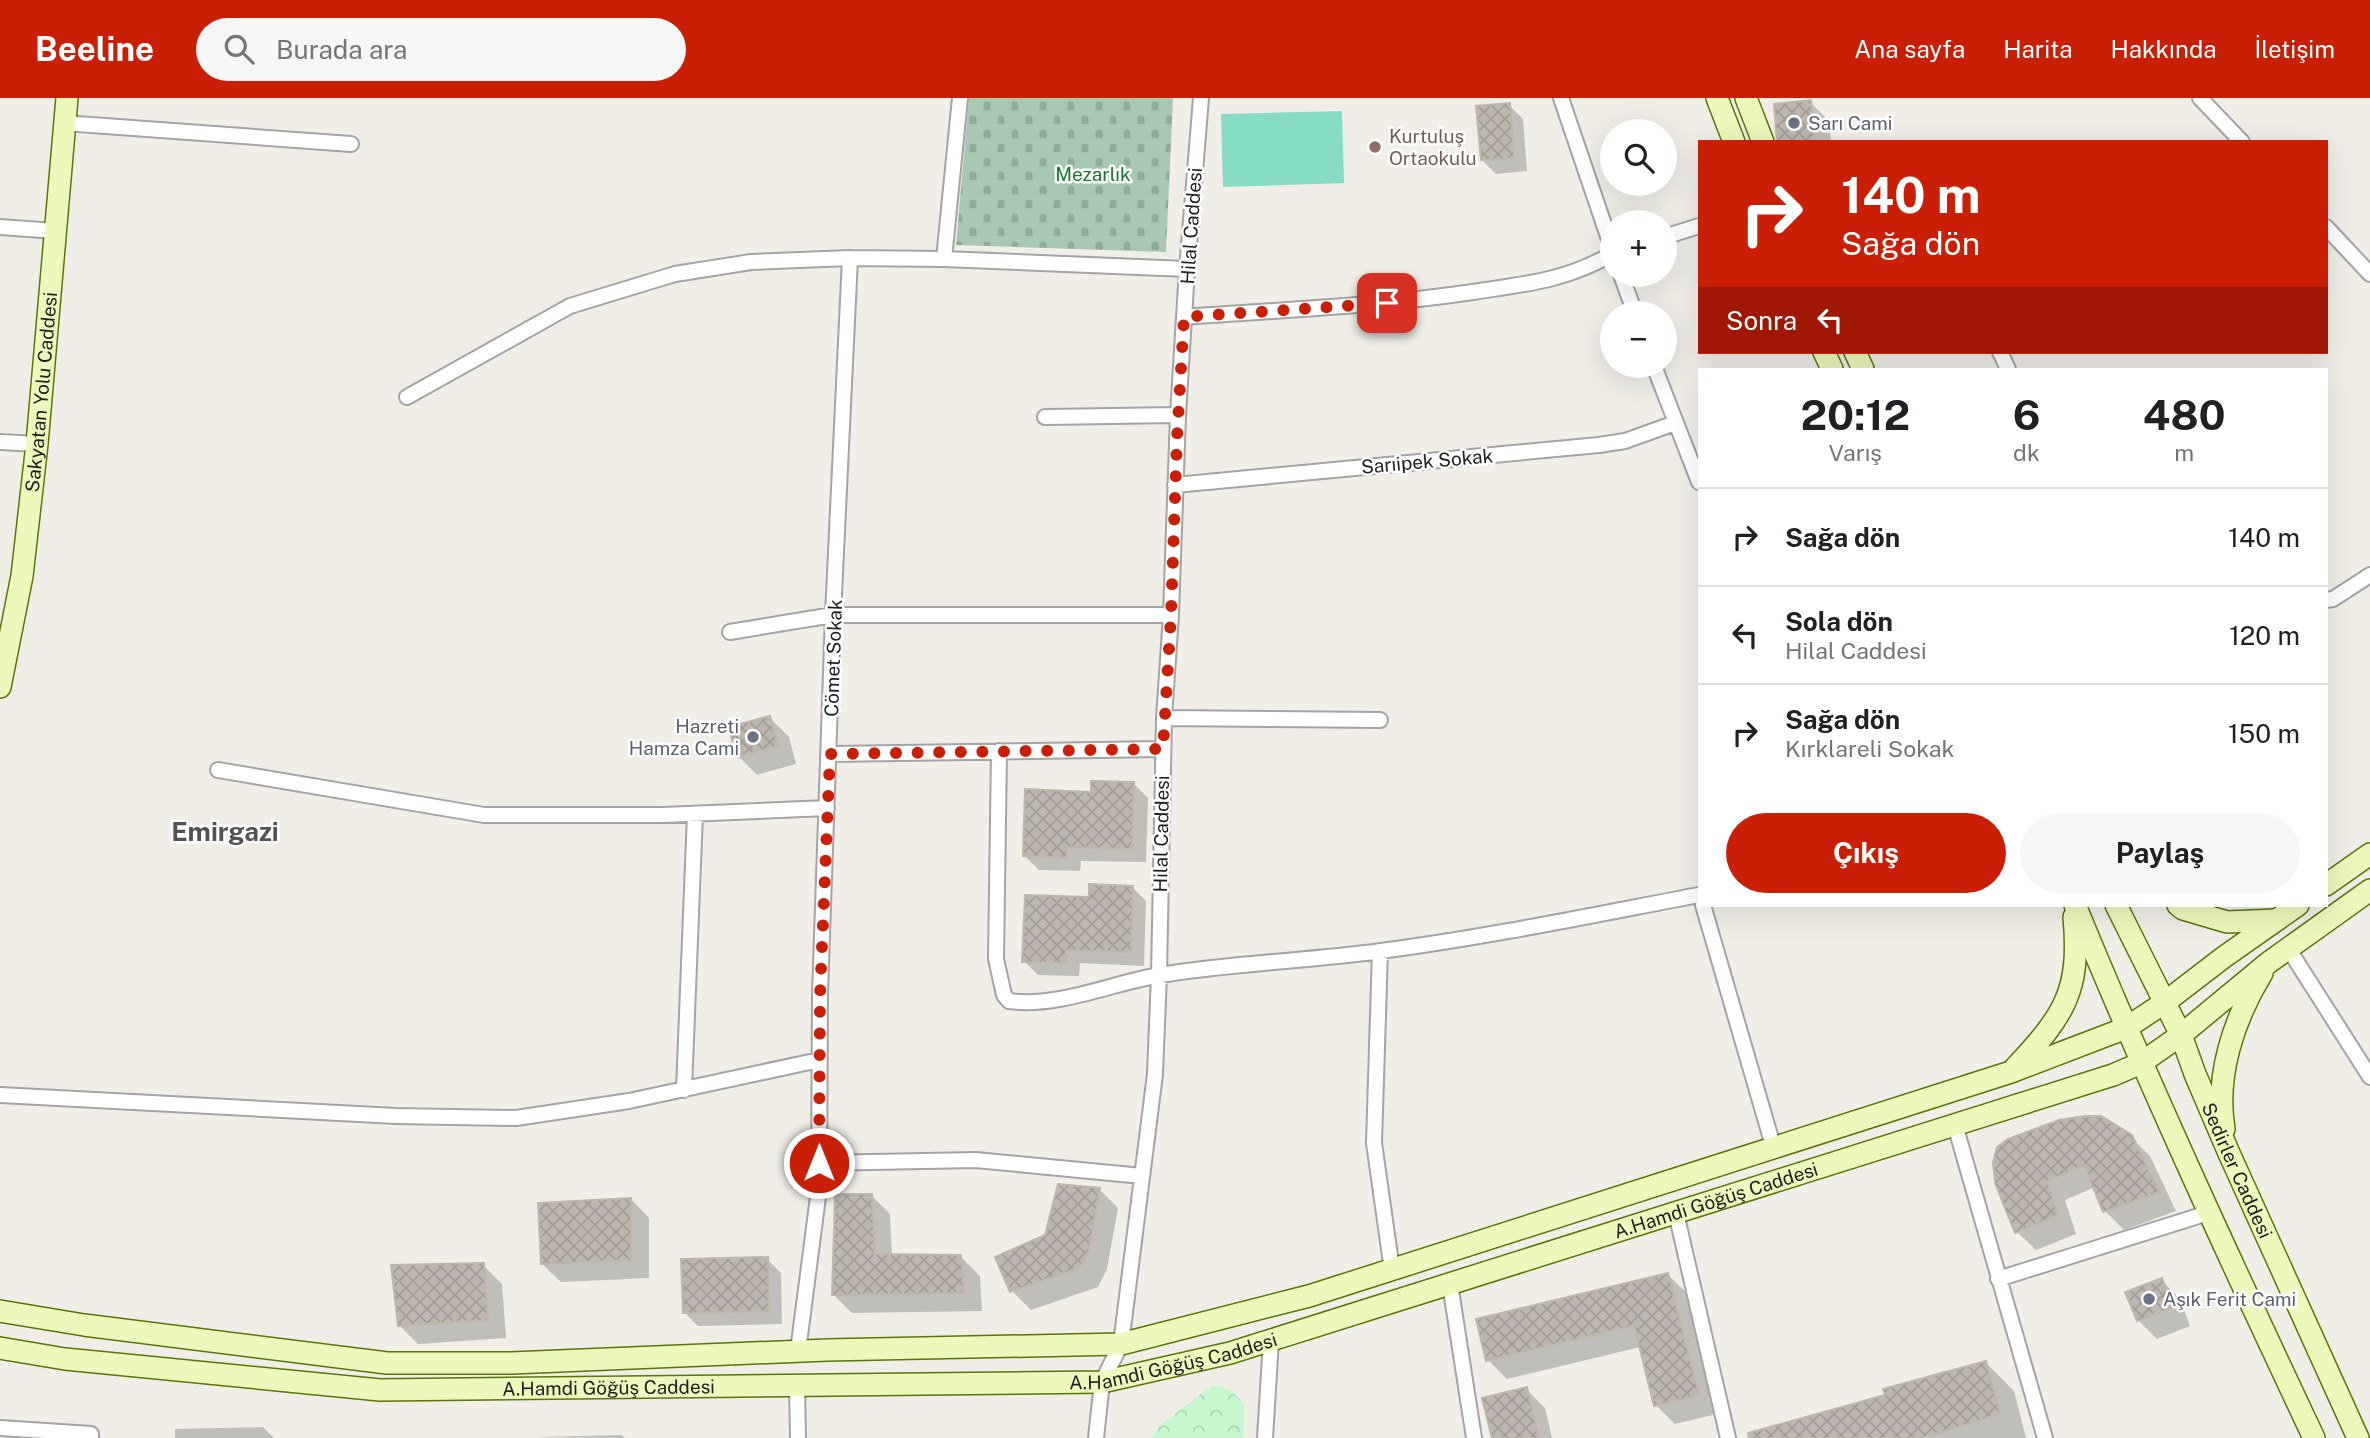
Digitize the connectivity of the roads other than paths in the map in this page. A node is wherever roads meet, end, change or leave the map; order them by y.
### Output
1 (67, 98) edge
2 (960, 98) edge
3 (1201, 98) edge
4 (1562, 98) edge
5 (1717, 98) edge
6 (1746, 98) edge
7 (2200, 98) edge
8 (64, 123) junction
9 (1733, 140) edge
10 (1762, 140) edge
11 (2240, 140) edge
12 (351, 144) dead end
13 (1600, 212) edge
14 (1698, 226) edge
15 (0, 227) edge
16 (2328, 229) edge
17 (55, 230) junction
18 (1677, 233) edge
19 (850, 258) junction
20 (944, 259) junction
21 (1600, 261) edge
22 (1187, 269) junction
23 (2370, 274) edge
24 (1184, 317) junction
25 (1658, 378) edge
26 (407, 397) dead end
27 (1178, 415) junction
28 (1045, 417) dead end
29 (1675, 424) junction
30 (0, 442) edge
31 (37, 443) junction
32 (1698, 480) edge
33 (1175, 485) junction
34 (2370, 575) edge
35 (2328, 600) edge
36 (833, 615) junction
37 (1171, 615) junction
38 (6, 629) edge
39 (730, 632) dead end
40 (0, 687) edge
41 (1164, 718) junction
42 (1380, 720) dead end
43 (1163, 749) junction
44 (999, 751) junction
45 (830, 754) junction
46 (218, 770) dead end
47 (827, 808) junction
48 (695, 814) junction
49 (2370, 854) edge
50 (2328, 884) edge
51 (2370, 890) edge
52 (1698, 895) edge
53 (1704, 907) edge
54 (2074, 907) edge
55 (2075, 907) edge
56 (2117, 907) edge
57 (2180, 907) edge
58 (2295, 907) edge
59 (2276, 920) junction
60 (2288, 948) junction
61 (1380, 951) junction
62 (2268, 963) junction
63 (1159, 975) junction
64 (2164, 1003) junction
65 (2126, 1028) junction
66 (2181, 1035) junction
67 (819, 1060) junction
68 (2141, 1063) junction
69 (2011, 1072) junction
70 (2370, 1077) edge
71 (684, 1090) junction
72 (0, 1095) edge
73 (1955, 1125) junction
74 (1774, 1149) junction
75 (2228, 1151) junction
76 (819, 1163) junction
77 (1142, 1176) junction
78 (1676, 1213) junction
79 (2208, 1213) junction
80 (1392, 1270) junction
81 (1998, 1279) junction
82 (1450, 1284) junction
83 (0, 1311) edge
84 (1271, 1340) junction
85 (1121, 1344) junction
86 (0, 1348) edge
87 (799, 1351) junction
88 (1102, 1381) junction
89 (797, 1385) junction
90 (0, 1428) edge
91 (91, 1438) edge
92 (798, 1438) edge
93 (1096, 1438) edge
94 (1265, 1438) edge
95 (1474, 1438) edge
96 (1727, 1438) edge
97 (2045, 1438) edge
98 (2314, 1438) edge
99 (2358, 1438) edge

1 - 8 street, Sakyatan Yolu Caddesi
2 - 20 street
3 - 22 street, Hilal Caddesi
4 - 13 street
5 - 9 street
6 - 10 street
7 - 11 street
8 - 12 street
8 - 17 street, Sakyatan Yolu Caddesi
14 - 18 street
15 - 17 street
16 - 23 street
17 - 31 street, Sakyatan Yolu Caddesi
19 - 20 street
19 - 26 street
19 - 36 street, Cömet Sokak
20 - 22 street
21 - 24 street
22 - 24 street, Hilal Caddesi
24 - 27 street, Hilal Caddesi
25 - 29 street
27 - 28 street
27 - 33 street, Hilal Caddesi
29 - 32 street
29 - 33 street, Sarıipek Sokak
30 - 31 street
31 - 38 street, Sakyatan Yolu Caddesi
33 - 37 street, Hilal Caddesi
34 - 35 street
36 - 37 street
36 - 39 street
36 - 45 street, Cömet Sokak
37 - 41 street, Hilal Caddesi
38 - 40 street, Sakyatan Yolu Caddesi
41 - 42 street
41 - 43 street, Hilal Caddesi
43 - 44 street
43 - 63 street, Hilal Caddesi
44 - 45 street
44 - 63 street
45 - 47 street, Cömet Sokak
46 - 48 street
47 - 48 street
47 - 67 street, Cömet Sokak
48 - 71 street
49 - 50 street
51 - 60 street, A.Hamdi Göğüş Caddesi
52 - 61 street
53 - 74 street
54 - 69 street
55 - 65 street
56 - 64 street, Sedirler Caddesi
57 - 59 street
58 - 59 street, A.Hamdi Göğüş Caddesi
59 - 64 street, A.Hamdi Göğüş Caddesi
60 - 62 street, A.Hamdi Göğüş Caddesi
60 - 70 street
61 - 63 street
61 - 80 street
62 - 66 street, A.Hamdi Göğüş Caddesi
62 - 75 street
63 - 77 street, Hilal Caddesi
64 - 65 street, A.Hamdi Göğüş Caddesi
64 - 66 street, Sedirler Caddesi
65 - 68 street
65 - 69 street, A.Hamdi Göğüş Caddesi
66 - 68 street, A.Hamdi Göğüş Caddesi
66 - 75 street, Sedirler Caddesi
67 - 71 street
67 - 76 street, Cömet Sokak
68 - 73 street, A.Hamdi Göğüş Caddesi
68 - 79 street
69 - 74 street, A.Hamdi Göğüş Caddesi
71 - 72 street
73 - 78 street, A.Hamdi Göğüş Caddesi
73 - 81 street
74 - 80 street, A.Hamdi Göğüş Caddesi
75 - 99 street, Sedirler Caddesi
76 - 77 street
76 - 87 street, Cömet Sokak
77 - 85 street, Hilal Caddesi
78 - 82 street, A.Hamdi Göğüş Caddesi
78 - 96 street
79 - 81 street
79 - 98 street
80 - 85 street, A.Hamdi Göğüş Caddesi
81 - 97 street
82 - 84 street, A.Hamdi Göğüş Caddesi
82 - 95 street
83 - 87 street, A.Hamdi Göğüş Caddesi
84 - 88 street, A.Hamdi Göğüş Caddesi
84 - 94 street
85 - 87 street, A.Hamdi Göğüş Caddesi
85 - 88 street, Hilal Caddesi
86 - 89 street, A.Hamdi Göğüş Caddesi
88 - 89 street, A.Hamdi Göğüş Caddesi
88 - 93 street, Hilal Caddesi
89 - 92 street
90 - 91 street

